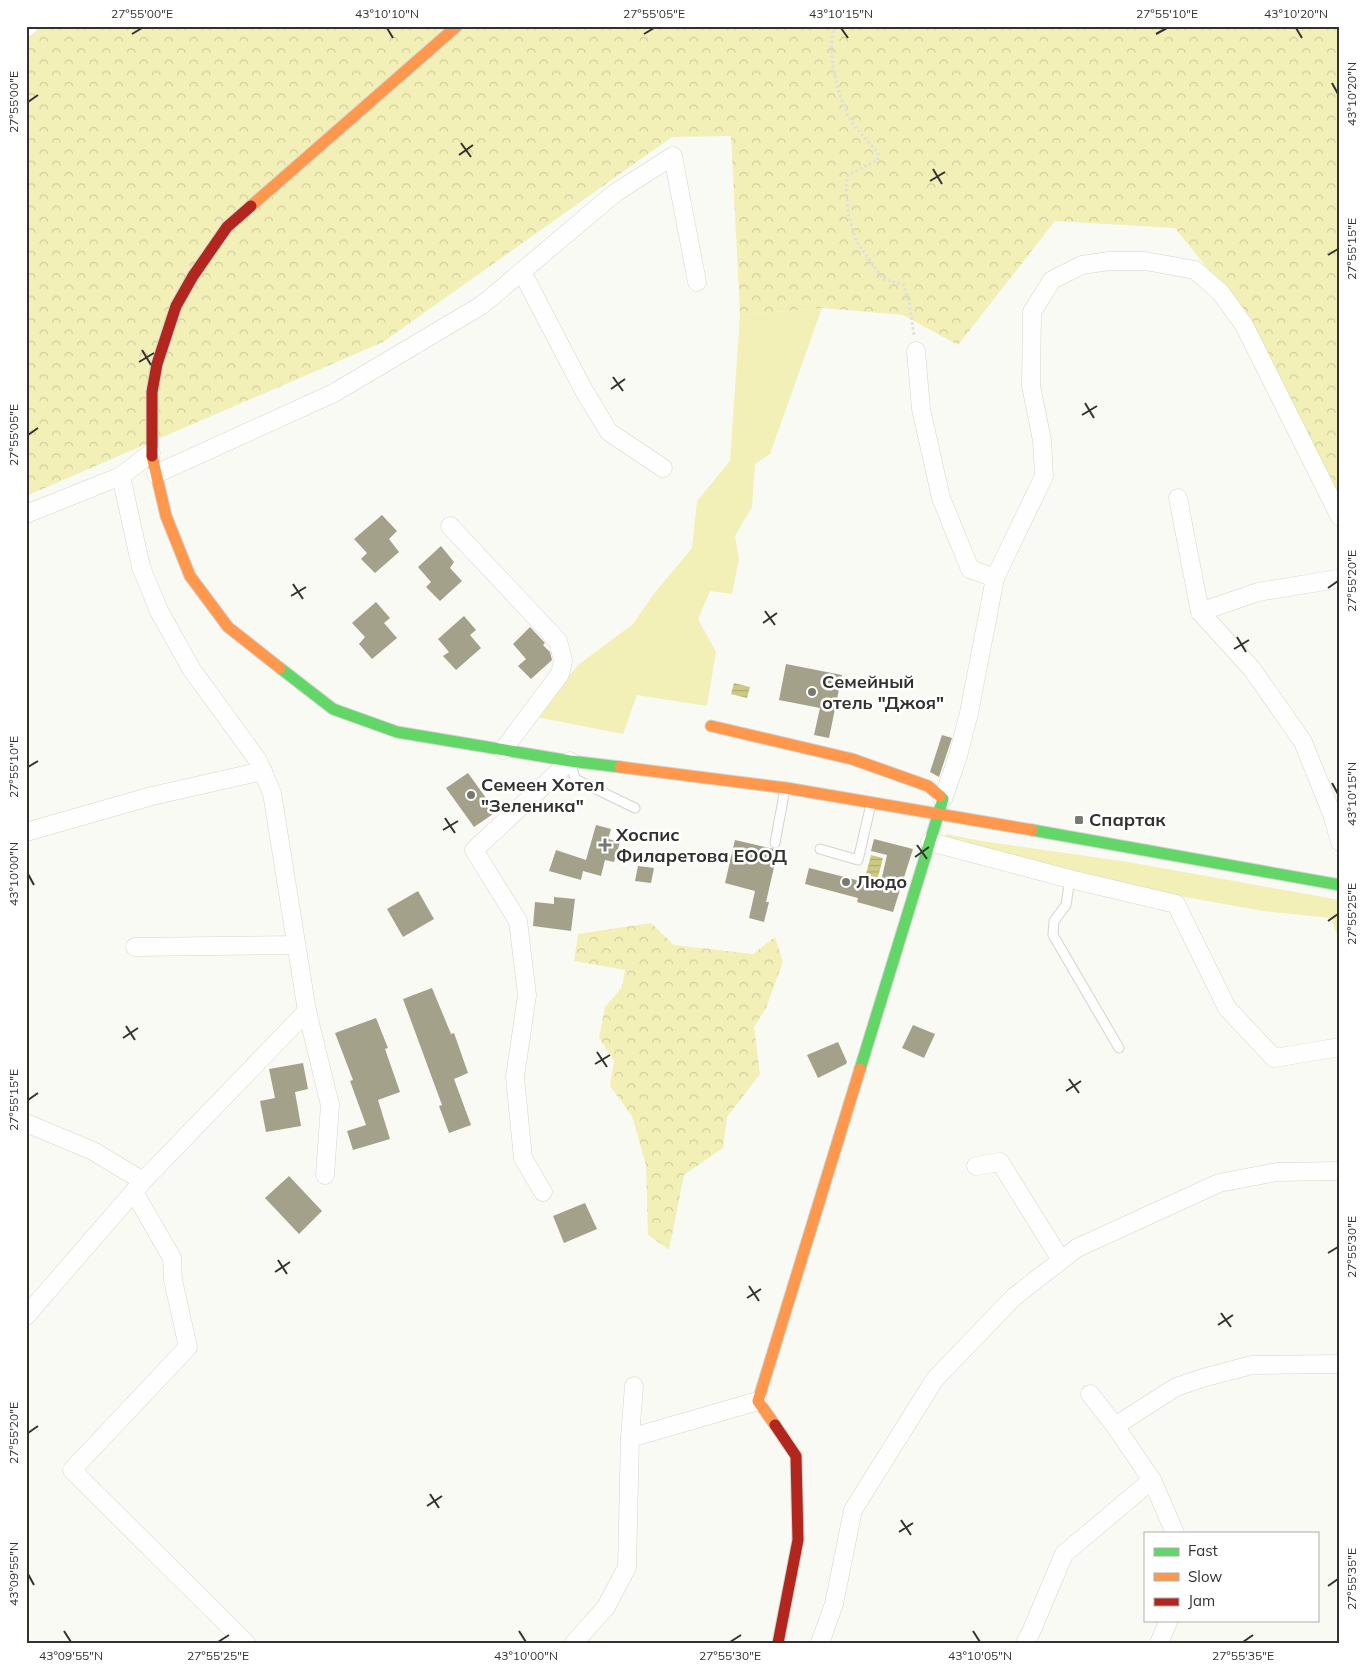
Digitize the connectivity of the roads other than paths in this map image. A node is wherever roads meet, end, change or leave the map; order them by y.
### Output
1 (456, 26) edge
2 (522, 272) junction
3 (696, 282) dead end
4 (916, 351) road end
5 (152, 453) junction
6 (663, 468) dead end
7 (156, 474) junction
8 (122, 476) junction
9 (1178, 498) dead end
10 (26, 514) edge
11 (1340, 516) edge
12 (450, 526) dead end
13 (995, 578) junction
14 (1337, 579) dead end
15 (1200, 612) junction
16 (711, 726) dead end
17 (503, 750) junction
18 (570, 761) junction
19 (262, 770) junction
20 (786, 788) junction
21 (872, 803) junction
22 (940, 807) junction
23 (635, 808) dead end
24 (26, 832) edge
25 (775, 842) dead end
26 (930, 842) junction
27 (1340, 842) edge
28 (820, 849) dead end
29 (1070, 879) junction
30 (1340, 885) edge
31 (135, 946) dead end
32 (296, 946) junction
33 (307, 1011) junction
34 (1340, 1047) edge
35 (1119, 1048) dead end
36 (26, 1123) edge
37 (976, 1166) dead end
38 (1340, 1171) edge
39 (325, 1175) dead end
40 (138, 1186) junction
41 (543, 1192) dead end
42 (1061, 1260) junction
43 (26, 1316) edge
44 (1340, 1364) edge
45 (634, 1386) dead end
46 (1090, 1394) dead end
47 (758, 1401) junction
48 (1115, 1426) junction
49 (630, 1438) junction
50 (1152, 1480) junction
51 (1175, 1532) edge
52 (1169, 1622) edge
53 (246, 1643) edge
54 (574, 1643) edge
55 (778, 1643) edge
56 (820, 1643) edge
57 (1025, 1643) edge
58 (1159, 1643) edge

1 - 5 main road
2 - 3 street
2 - 6 street
2 - 7 street
4 - 13 street
5 - 7 main road
5 - 8 street
7 - 17 main road
8 - 10 street
8 - 19 street
9 - 15 street
11 - 13 street
12 - 17 street
13 - 22 street
14 - 15 street
15 - 27 street
16 - 22 main road
17 - 18 main road
18 - 20 main road
18 - 23 lane
18 - 41 street
19 - 24 street
19 - 32 street
20 - 21 main road
20 - 25 lane
21 - 22 main road
21 - 28 lane
22 - 26 main road
22 - 30 main road
26 - 29 street
26 - 47 main road
29 - 34 street
29 - 35 lane
31 - 32 street
32 - 33 street
33 - 39 street
33 - 40 street
36 - 40 street
37 - 42 street
38 - 42 street
40 - 43 street
40 - 53 street
42 - 56 street
44 - 48 street
45 - 49 street
46 - 48 street
47 - 49 street
47 - 55 main road
48 - 50 street
49 - 54 street
50 - 51 street
50 - 57 street
52 - 58 street

